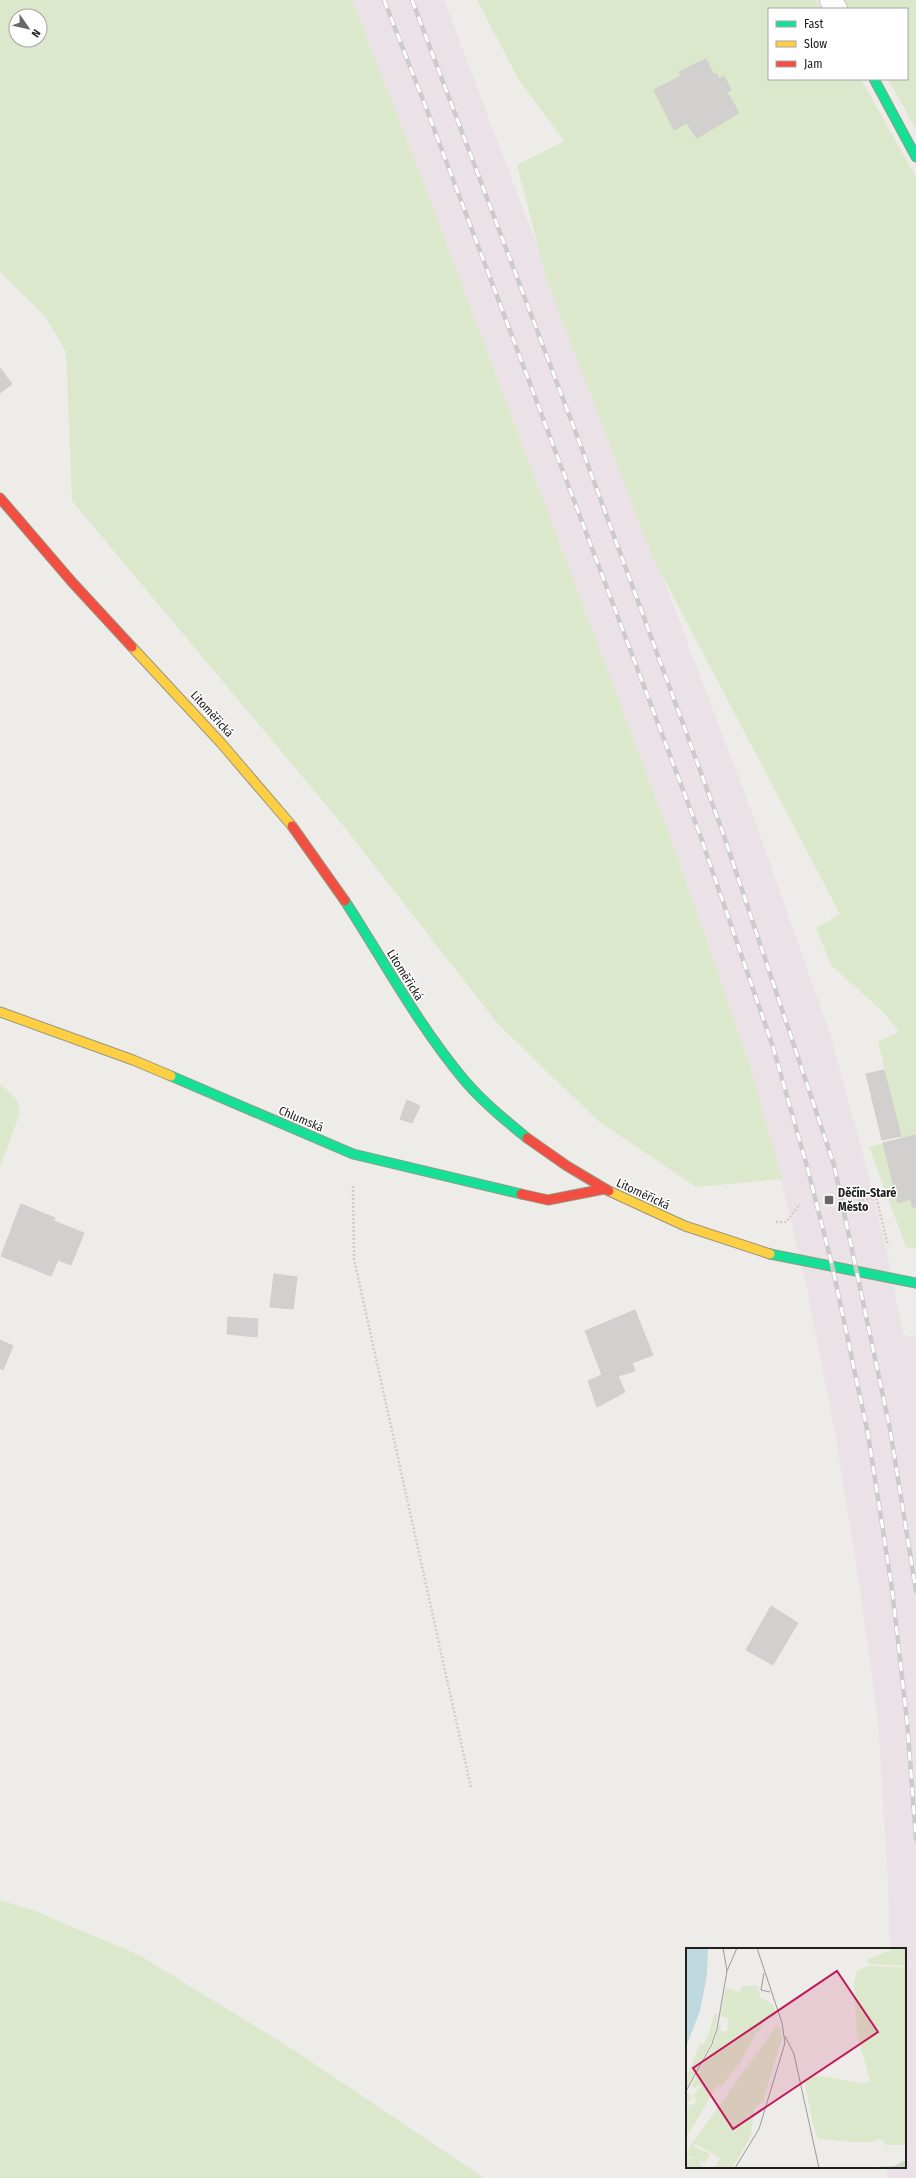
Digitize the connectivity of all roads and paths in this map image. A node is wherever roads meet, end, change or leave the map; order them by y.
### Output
1 (875, 80) edge
2 (916, 157) edge
3 (0, 498) edge
4 (0, 1012) edge
5 (353, 1154) junction
6 (604, 1189) junction
7 (858, 1201) dead end
8 (896, 1278) junction
9 (916, 1283) edge
10 (471, 1788) dead end

1 - 2 main road
3 - 6 main road, Litoměřická
4 - 5 main road, Chlumská
5 - 6 main road, Chlumská
5 - 10 path
6 - 8 main road, Litoměřická
7 - 8 path
8 - 9 main road, Litoměřická

